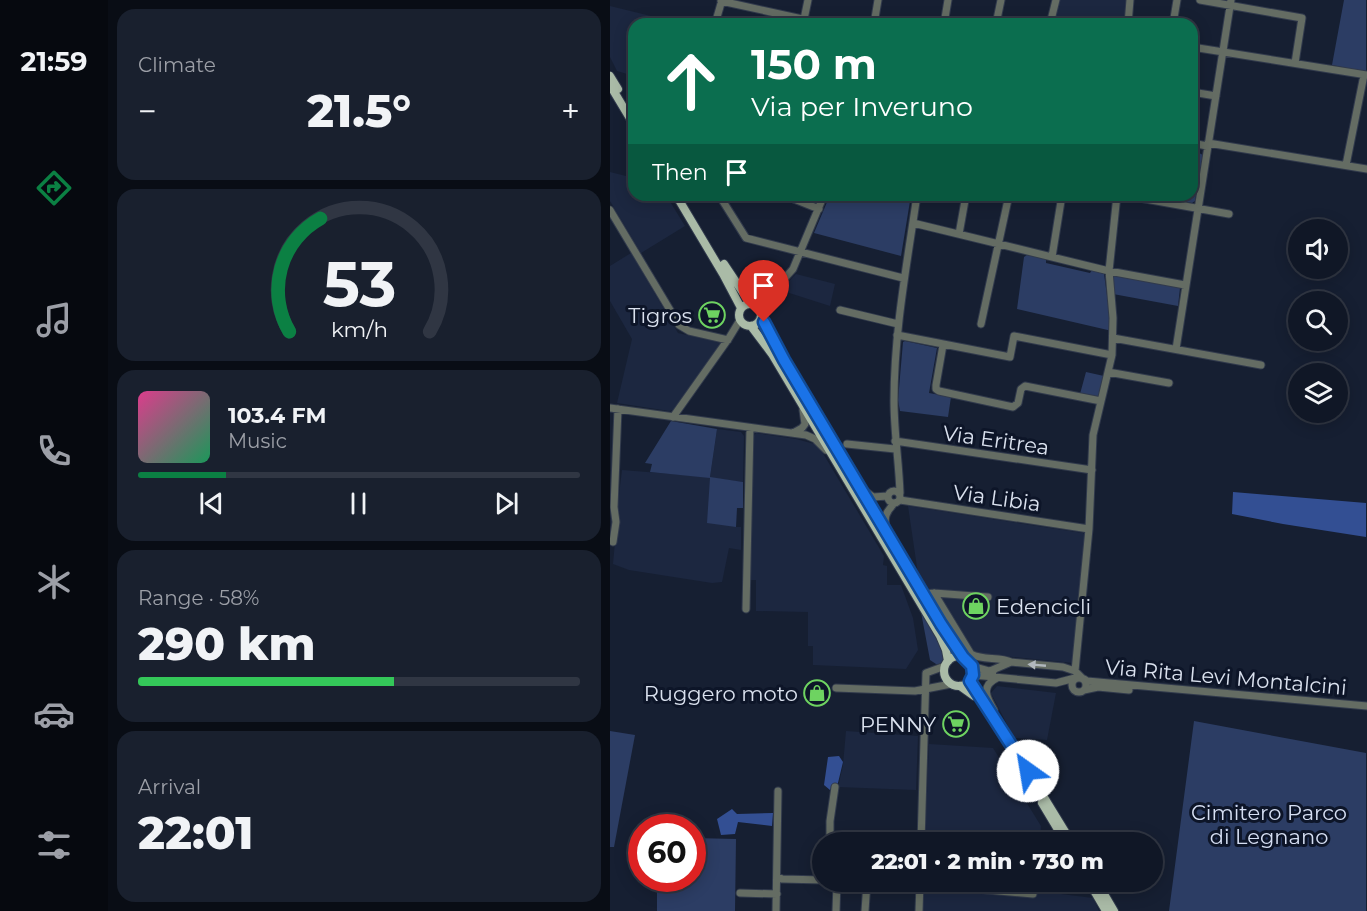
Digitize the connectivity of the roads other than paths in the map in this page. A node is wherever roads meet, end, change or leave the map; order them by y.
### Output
1 (808, 0) edge
2 (878, 0) edge
3 (948, 0) edge
4 (1001, 0) edge
5 (1056, 0) edge
6 (1130, 0) edge
7 (1177, 0) edge
8 (1200, 0) edge
9 (722, 1) edge
10 (1230, 3) edge
11 (717, 18) edge
12 (788, 18) edge
13 (805, 18) edge
14 (875, 18) edge
15 (945, 18) edge
16 (997, 18) edge
17 (1052, 18) edge
18 (1128, 18) edge
19 (1174, 18) edge
20 (1198, 48) edge
21 (1222, 51) junction
22 (1295, 63) junction
23 (1365, 75) edge
24 (610, 76) edge
25 (610, 85) edge
26 (1198, 93) edge
27 (1216, 96) junction
28 (628, 105) edge
29 (628, 115) edge
30 (1198, 143) edge
31 (1208, 144) junction
32 (1346, 165) junction
33 (1366, 169) edge
34 (680, 201) edge
35 (686, 201) edge
36 (723, 201) edge
37 (799, 201) edge
38 (822, 201) edge
39 (916, 201) edge
40 (965, 201) edge
41 (1008, 201) edge
42 (1061, 201) edge
43 (1116, 201) edge
44 (1160, 201) edge
45 (1198, 207) junction
46 (819, 209) junction
47 (610, 210) edge
48 (1229, 214) dead end
49 (913, 223) junction
50 (959, 234) junction
51 (997, 244) junction
52 (800, 252) junction
53 (1052, 257) junction
54 (1109, 271) junction
55 (903, 278) junction
56 (1185, 285) junction
57 (741, 308) junction
58 (756, 308) junction
59 (840, 310) dead end
60 (740, 320) junction
61 (898, 324) junction
62 (980, 324) dead end
63 (750, 326) junction
64 (897, 335) junction
65 (729, 338) junction
66 (1113, 338) junction
67 (943, 345) junction
68 (1176, 349) junction
69 (1112, 355) junction
70 (1261, 365) dead end
71 (1108, 372) junction
72 (1170, 383) dead end
73 (1101, 400) junction
74 (802, 404) junction
75 (614, 408) edge
76 (673, 417) junction
77 (750, 428) junction
78 (793, 433) junction
79 (847, 444) dead end
80 (895, 445) junction
81 (837, 464) junction
82 (1092, 470) junction
83 (856, 482) junction
84 (895, 497) junction
85 (1089, 529) junction
86 (889, 536) junction
87 (613, 542) dead end
88 (934, 593) junction
89 (923, 594) junction
90 (988, 597) dead end
91 (746, 609) dead end
92 (963, 657) junction
93 (987, 658) junction
94 (1011, 662) junction
95 (946, 664) junction
96 (993, 670) junction
97 (926, 673) junction
98 (972, 674) junction
99 (1079, 676) junction
100 (999, 678) junction
101 (1022, 679) junction
102 (1056, 683) junction
103 (951, 685) junction
104 (835, 688) dead end
105 (926, 690) junction
106 (1074, 690) junction
107 (1084, 690) junction
108 (1366, 708) edge
109 (1004, 732) junction
110 (835, 787) dead end
111 (778, 790) dead end
112 (830, 832) edge
113 (921, 832) edge
114 (1059, 832) edge
115 (1065, 832) edge
116 (778, 877) junction
117 (812, 880) edge
118 (837, 892) edge
119 (866, 892) edge
120 (920, 892) edge
121 (1012, 892) edge
122 (1095, 892) edge
123 (1103, 892) edge
124 (740, 893) dead end
125 (777, 894) junction
126 (1033, 894) dead end
127 (776, 911) edge
128 (836, 911) edge
129 (865, 911) edge
130 (919, 911) edge
131 (1105, 911) edge
132 (1114, 911) edge

1 - 13 street
2 - 14 street
3 - 15 street
4 - 16 street
5 - 17 street
6 - 18 street
7 - 19 street
8 - 10 street
9 - 11 street
9 - 12 street
10 - 21 street
10 - 22 street
20 - 21 street
21 - 22 street
21 - 27 street
22 - 23 street
23 - 32 street
24 - 28 main road
25 - 29 main road
26 - 27 street
27 - 31 street
30 - 31 street
31 - 32 street
31 - 45 street
32 - 33 street
34 - 57 main road
35 - 58 main road
36 - 52 street
37 - 46 street
38 - 46 street
39 - 49 street
40 - 50 street
41 - 51 street
42 - 53 street
43 - 54 street
44 - 45 street
45 - 48 street
45 - 56 street
46 - 52 street
47 - 65 street
49 - 50 street
49 - 55 street
50 - 51 street
51 - 53 street
51 - 62 street
52 - 55 street
52 - 58 street
53 - 54 street
54 - 56 street
54 - 66 street
55 - 61 street
56 - 68 street
57 - 58 main road
57 - 60 main road
58 - 63 main road
58 - 83 main road
59 - 61 street
60 - 63 main road
60 - 65 street
61 - 64 street
63 - 65 street
63 - 74 main road
64 - 67 street
64 - 80 street
65 - 76 street
66 - 68 street
66 - 69 street
67 - 69 street
67 - 73 street
68 - 70 street
69 - 71 street
71 - 72 street
71 - 73 street
73 - 82 street
74 - 78 street
74 - 81 main road
75 - 76 street
75 - 87 street
76 - 77 street
77 - 78 street
77 - 91 street
78 - 81 street
79 - 80 street, Via Eritrea
80 - 82 street, Via Eritrea
80 - 84 street
81 - 95 main road
82 - 85 street
83 - 84 street, Via Libia
83 - 86 main road
84 - 85 street, Via Libia
84 - 86 street
85 - 99 street
86 - 89 main road
88 - 89 street
88 - 90 street
88 - 93 street
89 - 92 main road
92 - 95 main road
92 - 98 main road
93 - 94 street
93 - 96 street
94 - 96 street
99 -> 94 street
95 - 97 street
95 - 103 main road
96 - 98 street, Via Rita Levi Montalcini
96 - 101 street, Via Rita Levi Montalcini
97 - 103 street
97 - 105 street
98 - 100 street, Via Rita Levi Montalcini
98 - 103 main road
98 - 109 main road
99 - 102 street, Via Rita Levi Montalcini
99 - 106 street
99 - 107 street
99 - 108 street, Via Rita Levi Montalcini
100 - 101 street, Via Rita Levi Montalcini
100 - 109 street
101 - 102 street, Via Rita Levi Montalcini
102 - 106 street, Via Rita Levi Montalcini
103 - 105 street
103 - 114 main road
104 - 105 street
105 - 113 street
106 - 107 street
107 - 108 street, Via Rita Levi Montalcini
109 - 115 main road
110 - 112 street
111 - 116 street
116 - 117 street
116 - 125 street
118 - 128 street
119 - 129 street
120 - 130 street
121 - 126 street
122 - 131 main road
123 - 132 main road
124 - 125 street
125 - 127 street

